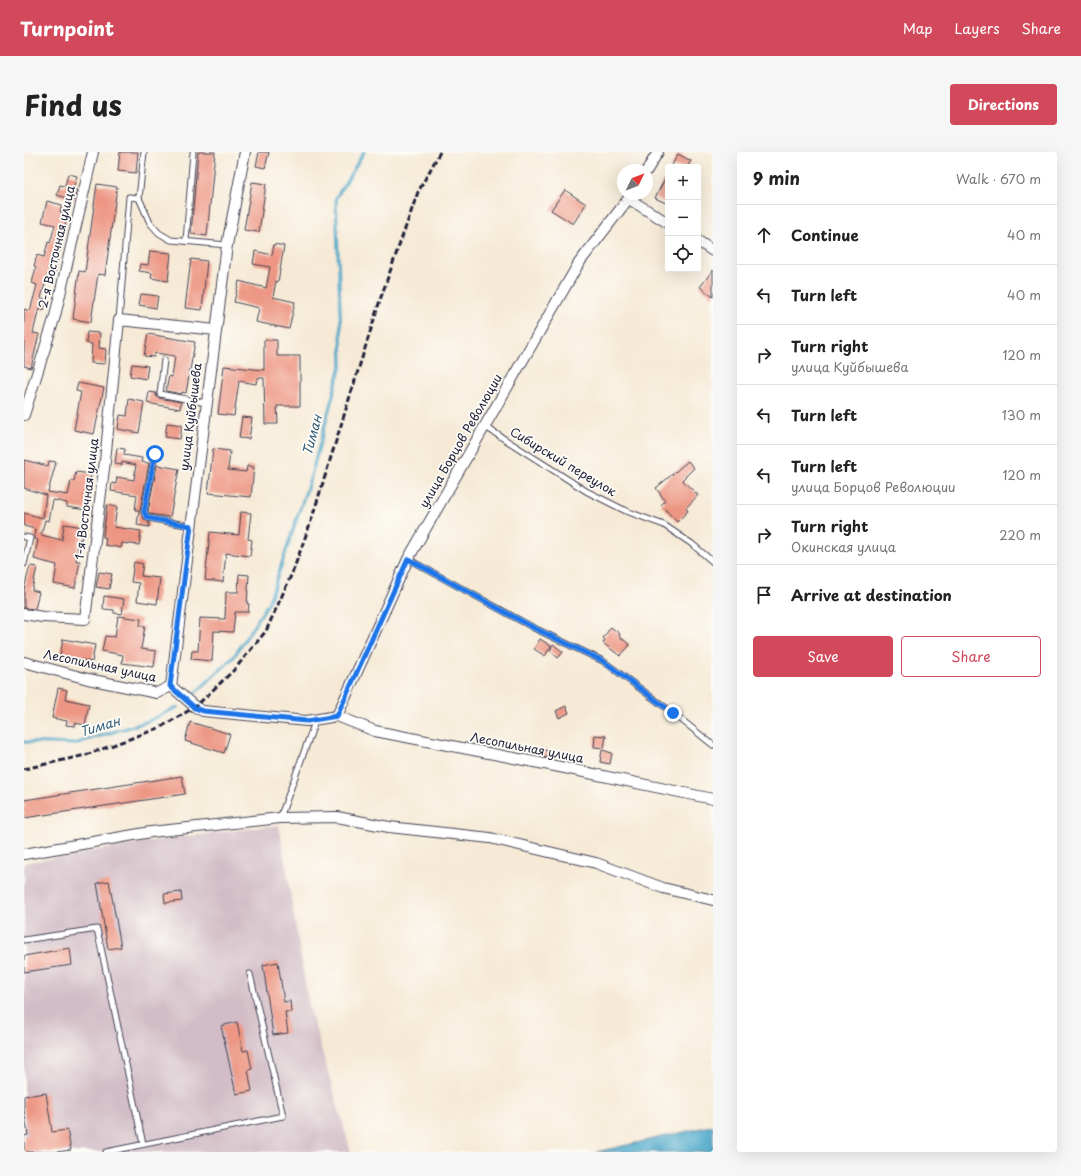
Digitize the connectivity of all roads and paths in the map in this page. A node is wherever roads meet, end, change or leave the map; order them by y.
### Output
1 (93, 152) edge
2 (144, 152) edge
3 (193, 152) edge
4 (246, 152) edge
5 (658, 152) edge
6 (651, 164) edge
7 (139, 198) junction
8 (629, 200) edge
9 (635, 200) edge
10 (665, 221) edge
11 (186, 241) junction
12 (701, 243) edge
13 (227, 245) junction
14 (713, 250) edge
15 (119, 320) junction
16 (216, 330) junction
17 (164, 360) dead end
18 (206, 403) junction
19 (24, 415) edge
20 (484, 426) junction
21 (155, 454) dead end
22 (191, 526) junction
23 (24, 537) edge
24 (408, 559) junction
25 (713, 562) edge
26 (24, 564) edge
27 (24, 614) edge
28 (24, 662) edge
29 (170, 686) junction
30 (337, 716) junction
31 (316, 719) junction
32 (713, 745) edge
33 (713, 799) edge
34 (280, 818) junction
35 (24, 854) edge
36 (713, 900) edge
37 (24, 940) edge
38 (250, 974) dead end
39 (143, 1144) junction
40 (106, 1152) edge

1 - 19 street, 2-я Восточная улица
2 - 7 lane
3 - 11 lane
4 - 13 street, улица Куйбышева
5 - 6 street
7 - 11 lane
7 - 15 lane
8 - 20 street, улица Борцов Революции
9 - 10 street
11 - 13 lane
12 - 14 street
13 - 16 street, улица Куйбышева
15 - 16 street
15 - 27 street, 1-я Восточная улица
16 - 18 street, улица Куйбышева
17 - 18 lane
18 - 22 street, улица Куйбышева
20 - 24 street, улица Борцов Революции
20 - 25 lane, Сибирский переулок
21 - 22 lane
22 - 29 street, улица Куйбышева
23 - 26 lane
24 - 30 street, улица Борцов Революции
24 - 32 lane
28 - 29 street, Лесопильная улица
29 - 31 street
30 - 31 street
30 - 33 street, Лесопильная улица
31 - 34 lane
34 - 35 street
34 - 36 street
37 - 39 lane
38 - 39 lane
39 - 40 lane

